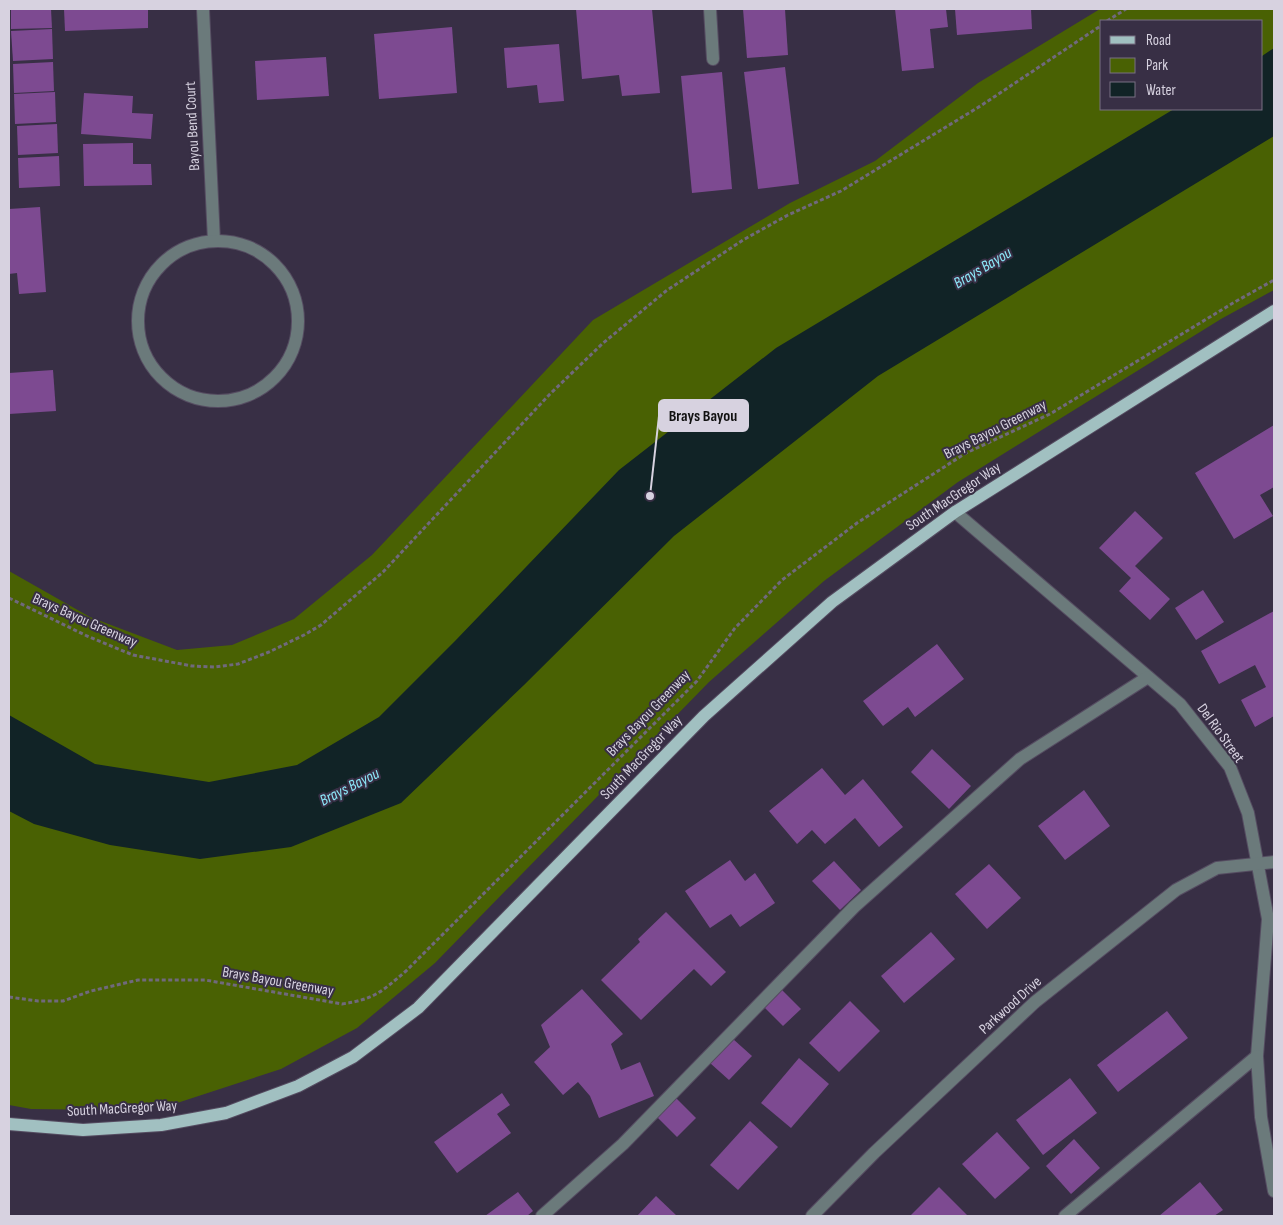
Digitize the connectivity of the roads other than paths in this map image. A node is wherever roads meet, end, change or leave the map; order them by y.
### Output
1 (203, 9) edge
2 (710, 9) edge
3 (713, 59) dead end
4 (214, 241) junction
5 (1274, 311) edge
6 (955, 512) junction
7 (1148, 677) junction
8 (1274, 862) edge
9 (1258, 863) junction
10 (1257, 1056) junction
11 (9, 1124) edge
12 (1274, 1191) edge
13 (542, 1216) edge
14 (812, 1216) edge
15 (1065, 1216) edge

1 - 4 street, Bayou Bend Court
2 - 3 street
4 - 4 street
5 - 6 main road, South MacGregor Way
6 - 7 street, Del Rio Street
6 - 11 main road, South MacGregor Way
7 - 9 street, Del Rio Street
7 - 13 street
8 - 9 street, Parkwood Drive
9 - 10 street, Del Rio Street
9 - 14 street, Parkwood Drive
10 - 12 street, Del Rio Street
10 - 15 street

